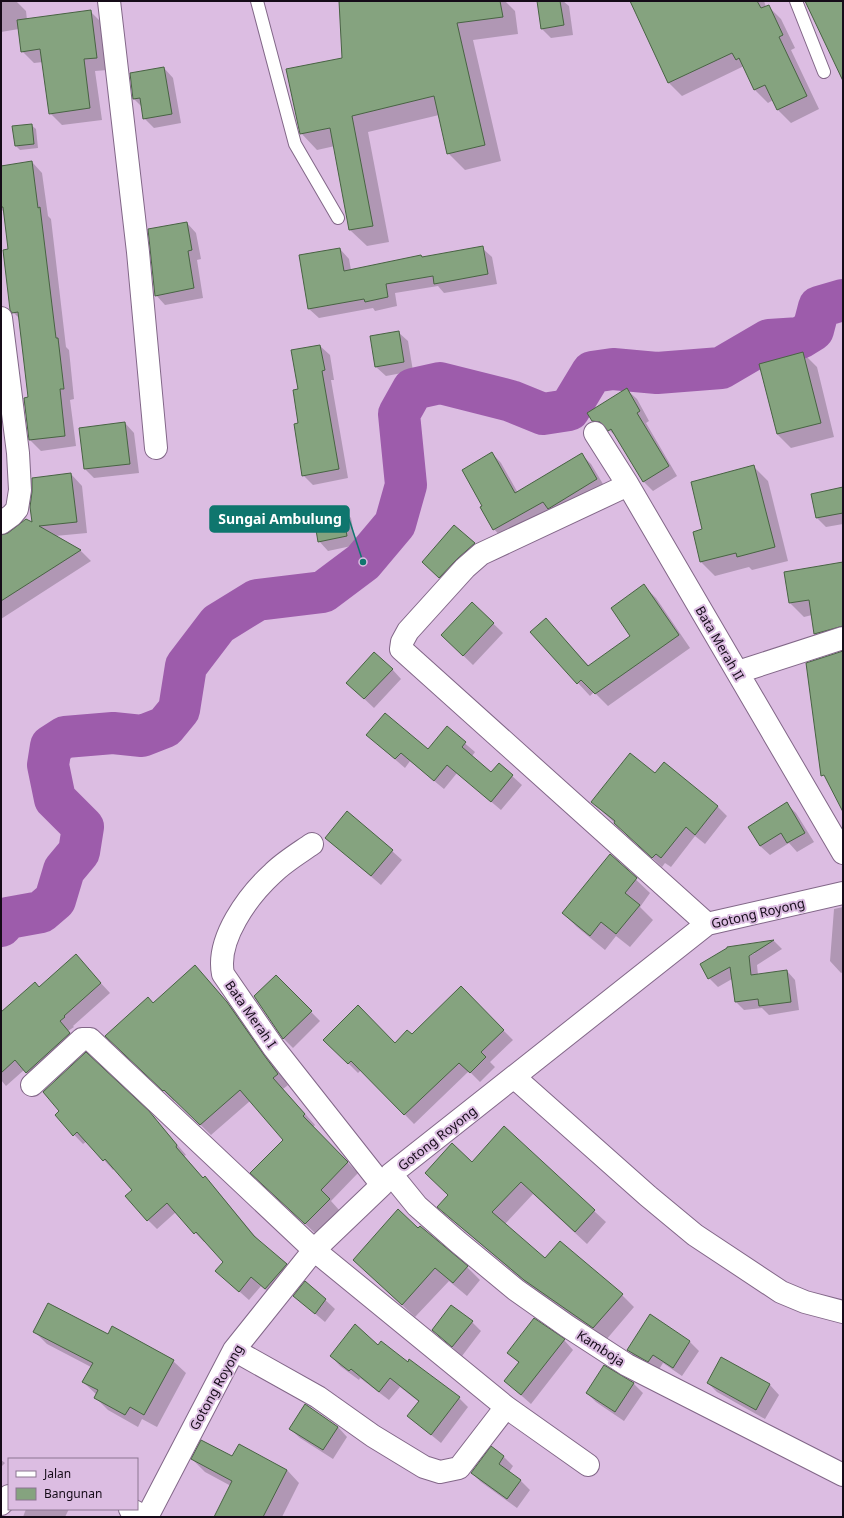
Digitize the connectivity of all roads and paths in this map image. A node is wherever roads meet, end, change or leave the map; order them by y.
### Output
1 (109, 1) edge
2 (257, 1) edge
3 (796, 1) edge
4 (824, 72) dead end
5 (338, 218) dead end
6 (1, 322) edge
7 (595, 433) dead end
8 (156, 448) dead end
9 (10, 454) edge
10 (628, 485) junction
11 (1, 523) edge
12 (843, 638) edge
13 (738, 672) junction
14 (312, 844) dead end
15 (843, 853) edge
16 (843, 893) edge
17 (707, 924) junction
18 (514, 1077) junction
19 (32, 1085) dead end
20 (386, 1180) junction
21 (314, 1250) junction
22 (843, 1312) edge
23 (234, 1350) junction
24 (506, 1407) junction
25 (588, 1465) dead end
26 (843, 1475) edge
27 (146, 1514) edge

1 - 8 street
2 - 5 lane
3 - 4 lane
6 - 9 street
7 - 10 street, Bata Merah II
9 - 11 street
10 - 13 street, Bata Merah II
10 - 17 street
12 - 13 street
13 - 15 street, Bata Merah II
14 - 20 street, Bata Merah I
16 - 17 street, Gotong Royong
17 - 18 street, Gotong Royong
18 - 20 street, Gotong Royong
18 - 22 street
19 - 21 street
20 - 21 street, Gotong Royong
20 - 26 street, Kamboja
21 - 23 street, Gotong Royong
21 - 24 street
23 - 24 street
23 - 27 street, Gotong Royong
24 - 25 street

